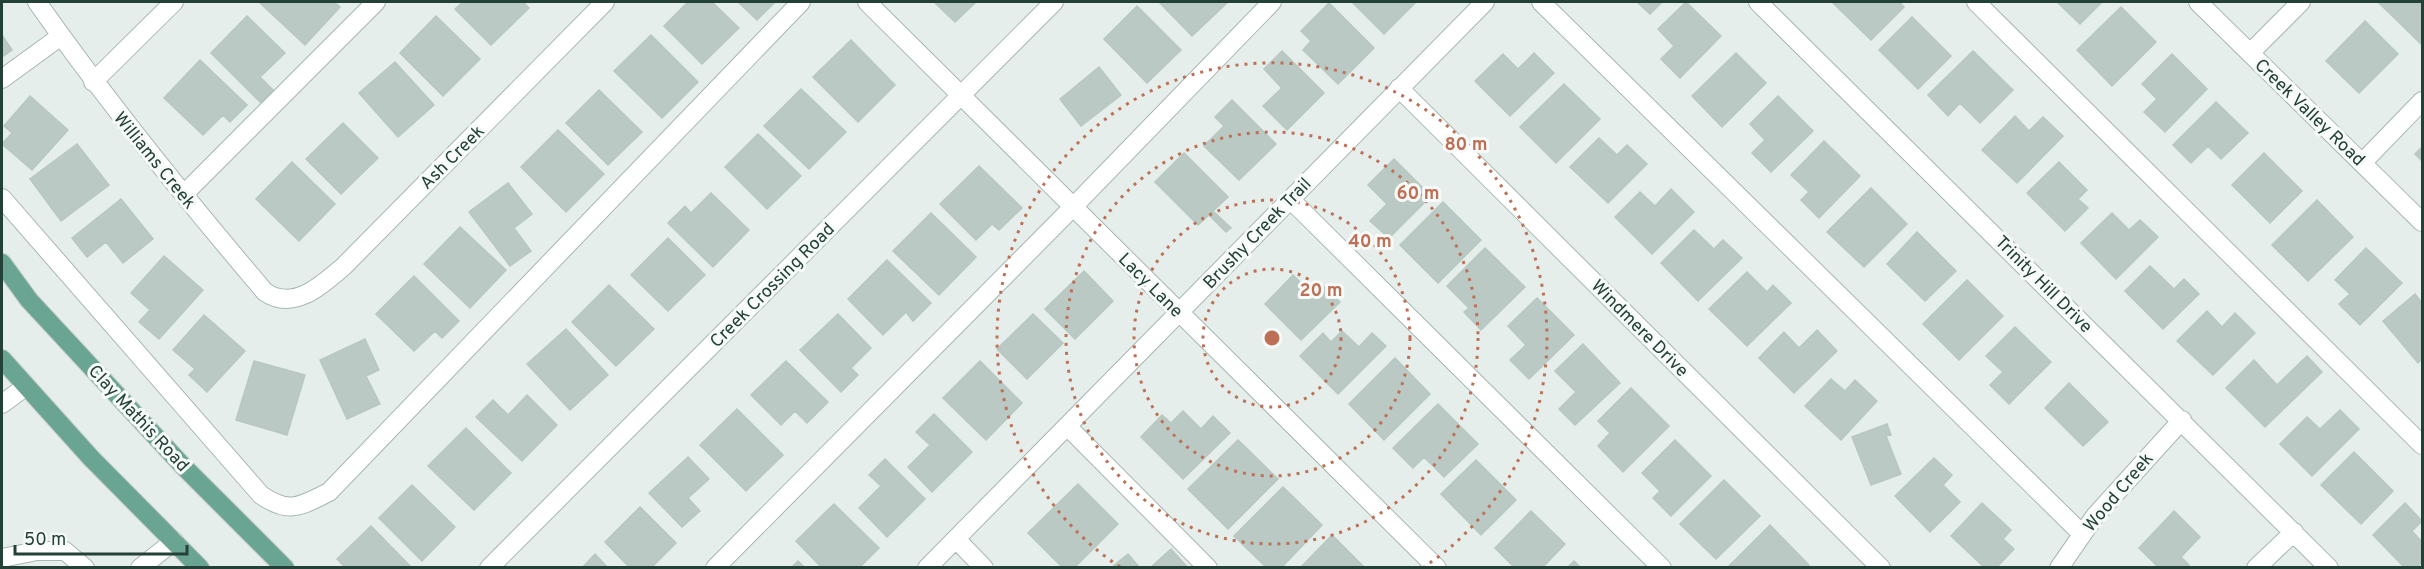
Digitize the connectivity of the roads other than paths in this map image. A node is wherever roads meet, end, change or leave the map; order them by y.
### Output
1 (37, 2) edge
2 (174, 2) edge
3 (376, 2) edge
4 (605, 2) edge
5 (801, 2) edge
6 (867, 2) edge
7 (1054, 2) edge
8 (1272, 2) edge
9 (1485, 2) edge
10 (1541, 2) edge
11 (1758, 2) edge
12 (1976, 2) edge
13 (2198, 2) edge
14 (2301, 2) edge
15 (61, 36) junction
16 (2250, 53) junction
17 (2, 79) edge
18 (93, 82) junction
19 (1399, 88) junction
20 (961, 95) junction
21 (2422, 101) edge
22 (2362, 162) junction
23 (184, 194) junction
24 (2, 198) edge
25 (1290, 199) junction
26 (1073, 207) junction
27 (2422, 222) edge
28 (2, 262) edge
29 (289, 300) joint
30 (1179, 312) junction
31 (2, 359) edge
32 (25, 387) junction
33 (2, 404) edge
34 (2182, 420) junction
35 (1067, 426) junction
36 (2422, 445) edge
37 (2294, 532) junction
38 (2082, 534) junction
39 (956, 539) junction
40 (174, 541) junction
41 (2, 558) edge
42 (85, 567) edge
43 (140, 567) edge
44 (200, 567) edge
45 (285, 567) edge
46 (489, 567) edge
47 (715, 567) edge
48 (927, 567) edge
49 (984, 567) edge
50 (1208, 567) edge
51 (1437, 567) edge
52 (1662, 567) edge
53 (1881, 567) edge
54 (2059, 567) edge
55 (2256, 567) edge
56 (2329, 567) edge

1 - 15 street, Williams Creek
2 - 18 street
3 - 23 street
4 - 29 street, Ash Creek
5 - 24 street
6 - 20 street, Lacy Lane
7 - 20 street, Creek Crossing Road
8 - 26 street
9 - 19 street, Brushy Creek Trail
10 - 38 street
11 - 34 street, Trinity Hill Drive
12 - 36 street
13 - 16 street, Creek Valley Road
14 - 16 street
15 - 17 street
15 - 18 street, Williams Creek
16 - 22 street, Creek Valley Road
18 - 23 street, Williams Creek
19 - 25 street, Brushy Creek Trail
19 - 53 street, Windmere Drive
20 - 26 street, Lacy Lane
20 - 46 street, Creek Crossing Road
21 - 22 street
22 - 27 street, Creek Valley Road
23 - 29 street, Williams Creek
25 - 30 street, Brushy Creek Trail
25 - 52 street
26 - 30 street, Lacy Lane
26 - 47 street
28 - 45 main road, Clay Mathis Road
30 - 35 street, Brushy Creek Trail
30 - 51 street, Lacy Lane
31 - 32 main road
32 - 33 street
32 - 40 main road
34 - 37 street, Trinity Hill Drive
34 - 38 street, Wood Creek
35 - 39 street, Brushy Creek Trail
35 - 50 street
37 - 55 street
37 - 56 street, Trinity Hill Drive
38 - 54 street, Wood Creek
39 - 48 street, Brushy Creek Trail
39 - 49 street
40 - 43 street
40 - 44 main road
41 - 42 street

